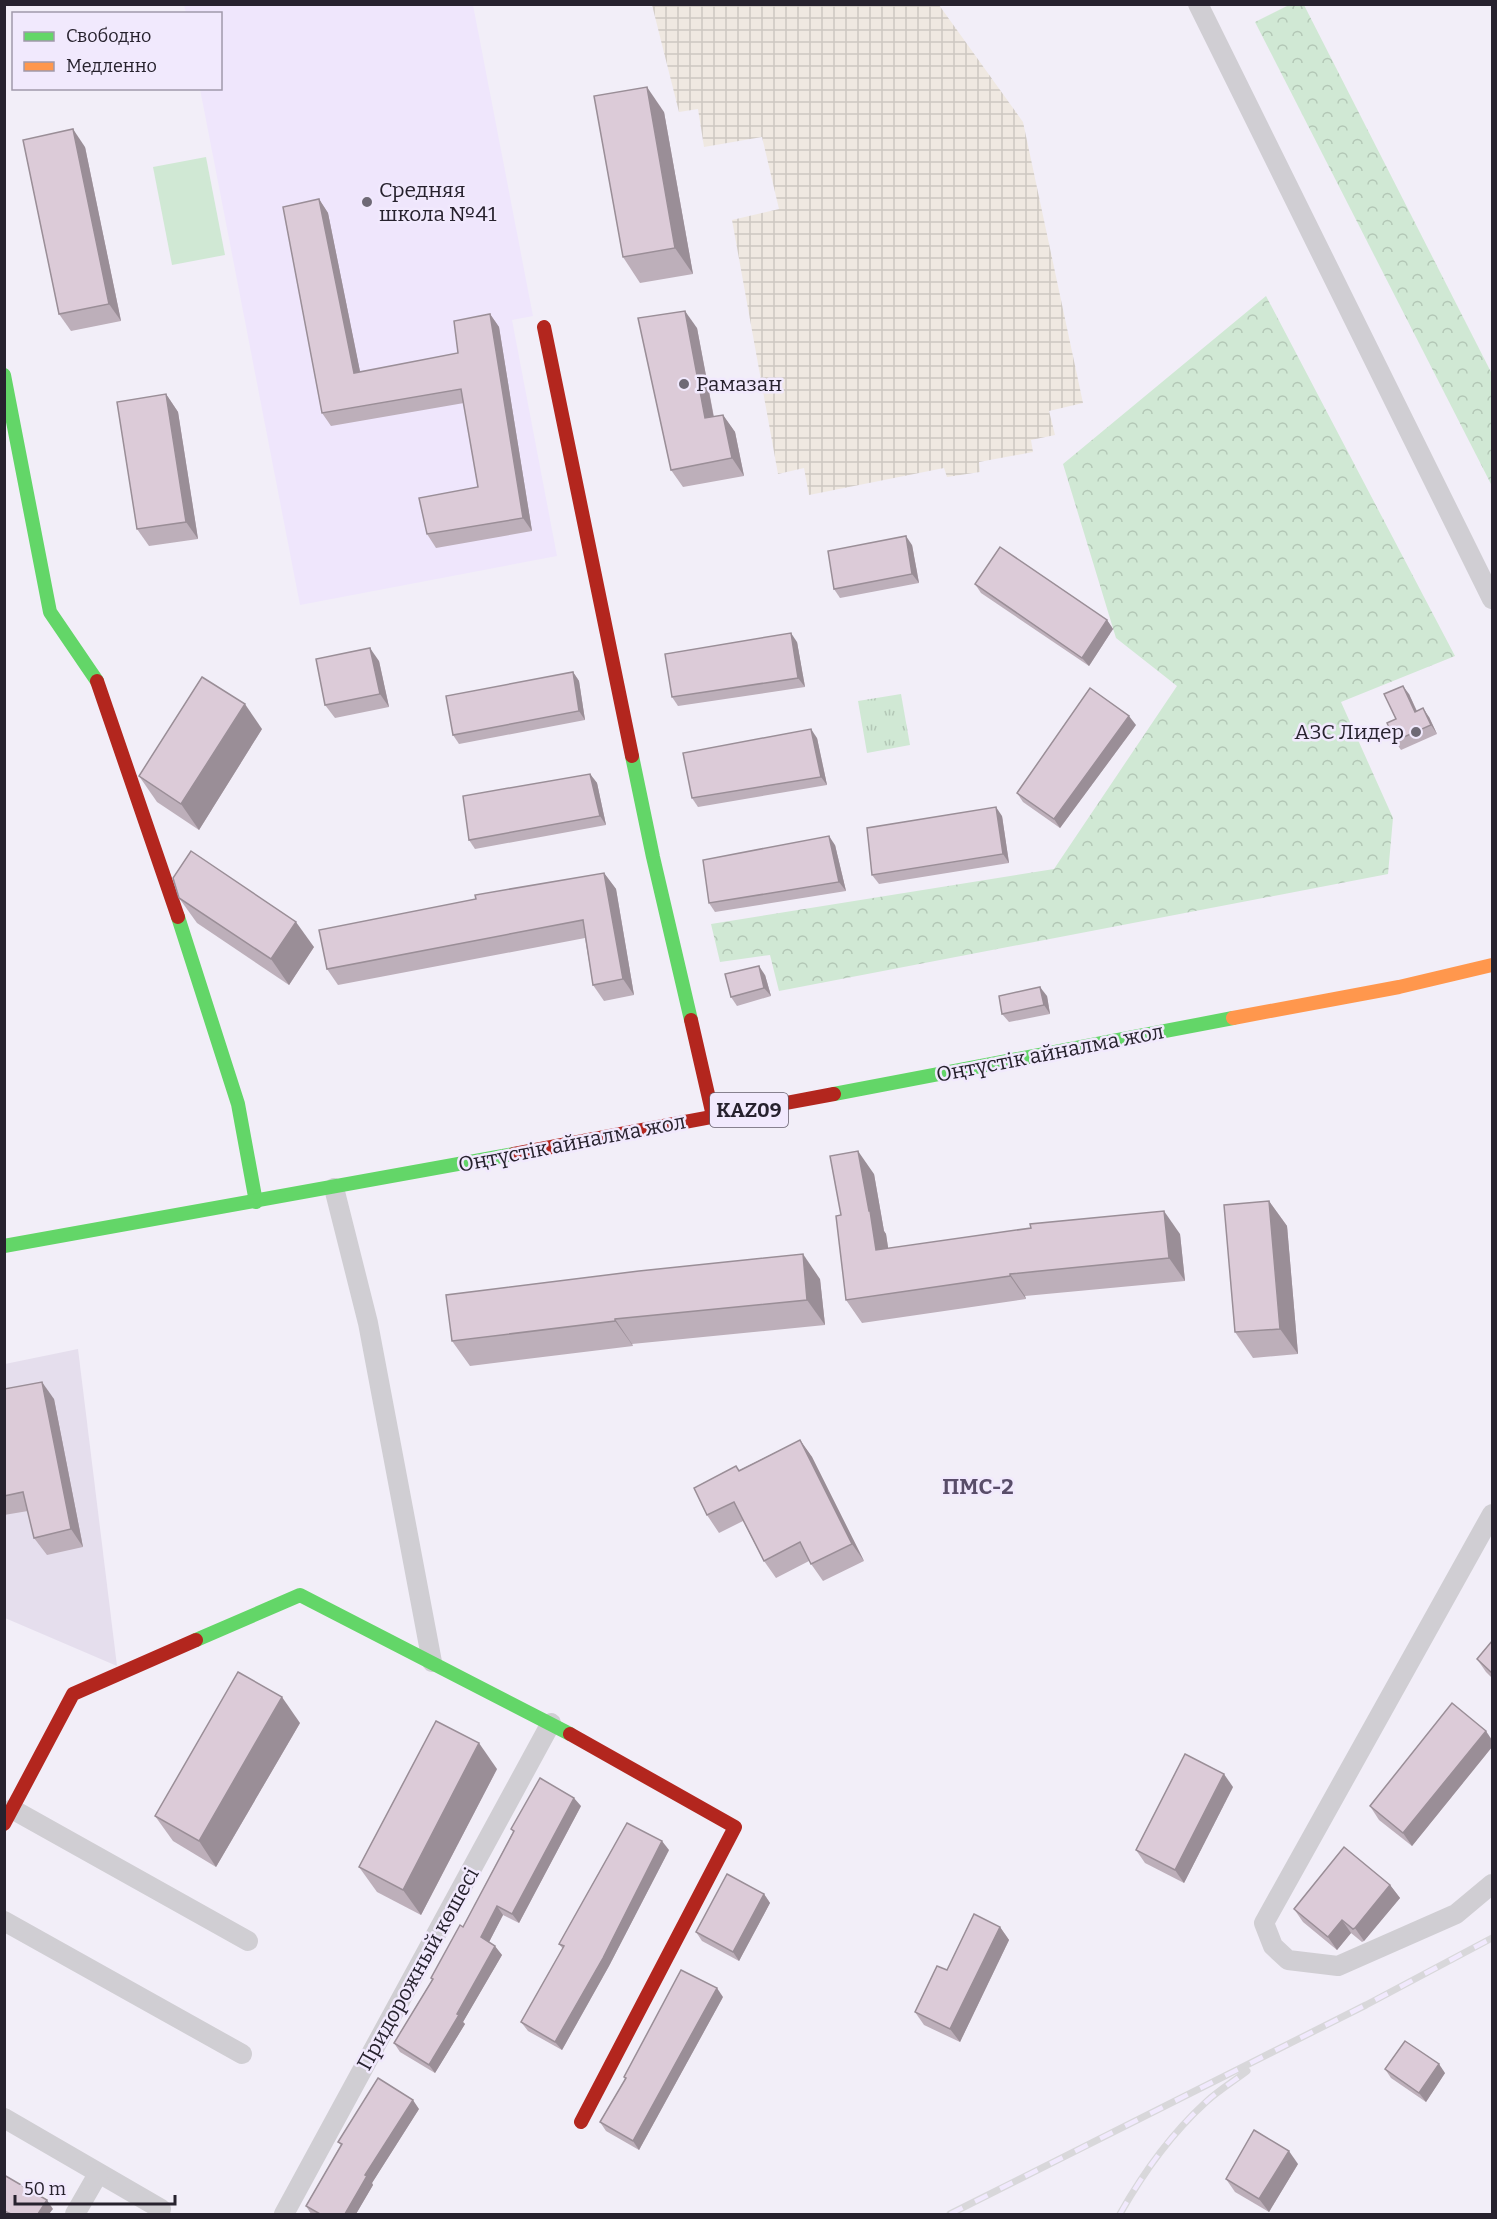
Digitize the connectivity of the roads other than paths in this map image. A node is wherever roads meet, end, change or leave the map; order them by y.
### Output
1 (1198, 4) edge
2 (544, 327) dead end
3 (4, 375) edge
4 (9, 425) edge
5 (1492, 599) edge
6 (1492, 965) edge
7 (713, 1116) junction
8 (334, 1188) junction
9 (256, 1202) junction
10 (4, 1246) edge
11 (1492, 1514) edge
12 (432, 1662) junction
13 (551, 1723) junction
14 (8, 1816) edge
15 (1492, 1884) edge
16 (4, 1921) edge
17 (248, 1941) dead end
18 (243, 2054) dead end
19 (4, 2118) edge
20 (581, 2122) dead end
21 (98, 2174) junction
22 (161, 2209) dead end
23 (75, 2214) edge
24 (284, 2214) edge

1 - 5 street
2 - 7 main road
3 - 4 main road
4 - 9 main road
6 - 7 main road, Оңтүстік айналма жол / KAZ09
7 - 8 main road, Оңтүстік айналма жол / KAZ09
8 - 9 main road, Оңтүстік айналма жол / KAZ09
8 - 12 street
9 - 10 main road, Оңтүстік айналма жол / KAZ09
11 - 15 street
12 - 13 main road
12 - 14 main road
13 - 20 main road
13 - 24 street, Придорожный көшесі
14 - 17 street
16 - 18 street
19 - 21 street
21 - 22 street
21 - 23 street

